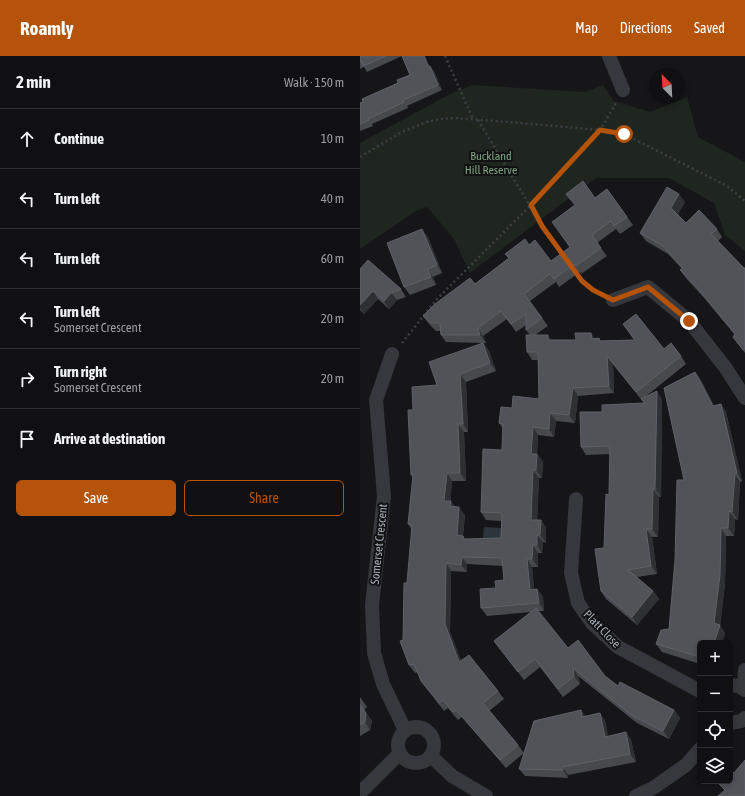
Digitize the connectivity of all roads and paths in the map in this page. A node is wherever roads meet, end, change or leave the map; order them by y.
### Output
1 (445, 56) edge
2 (609, 56) edge
3 (624, 90) joint
4 (473, 119) junction
5 (478, 120) junction
6 (600, 130) junction
7 (360, 157) edge
8 (745, 201) edge
9 (531, 205) junction
10 (564, 256) edge
11 (573, 268) edge
12 (613, 300) joint
13 (392, 354) joint
14 (745, 398) edge
15 (576, 498) dead end
16 (745, 670) edge
17 (740, 688) edge
18 (697, 689) edge
19 (745, 718) edge
20 (733, 722) edge
21 (405, 730) junction
22 (697, 752) edge
23 (400, 753) junction
24 (431, 756) junction
25 (360, 793) edge
26 (486, 796) edge
27 (636, 796) edge

1 - 4 path
2 - 3 street
3 - 6 path
4 - 5 path
4 - 7 path
5 - 6 path
5 - 9 path
6 - 8 path
6 - 9 path
9 - 10 path
9 - 13 path
11 - 12 path
12 - 14 street
13 - 21 street, Somerset Crescent
15 - 18 street, Platt Close
16 - 17 street
19 - 20 street
21 - 23 street
21 - 24 street
22 - 27 street
23 - 24 street
23 - 25 street
24 - 26 street

